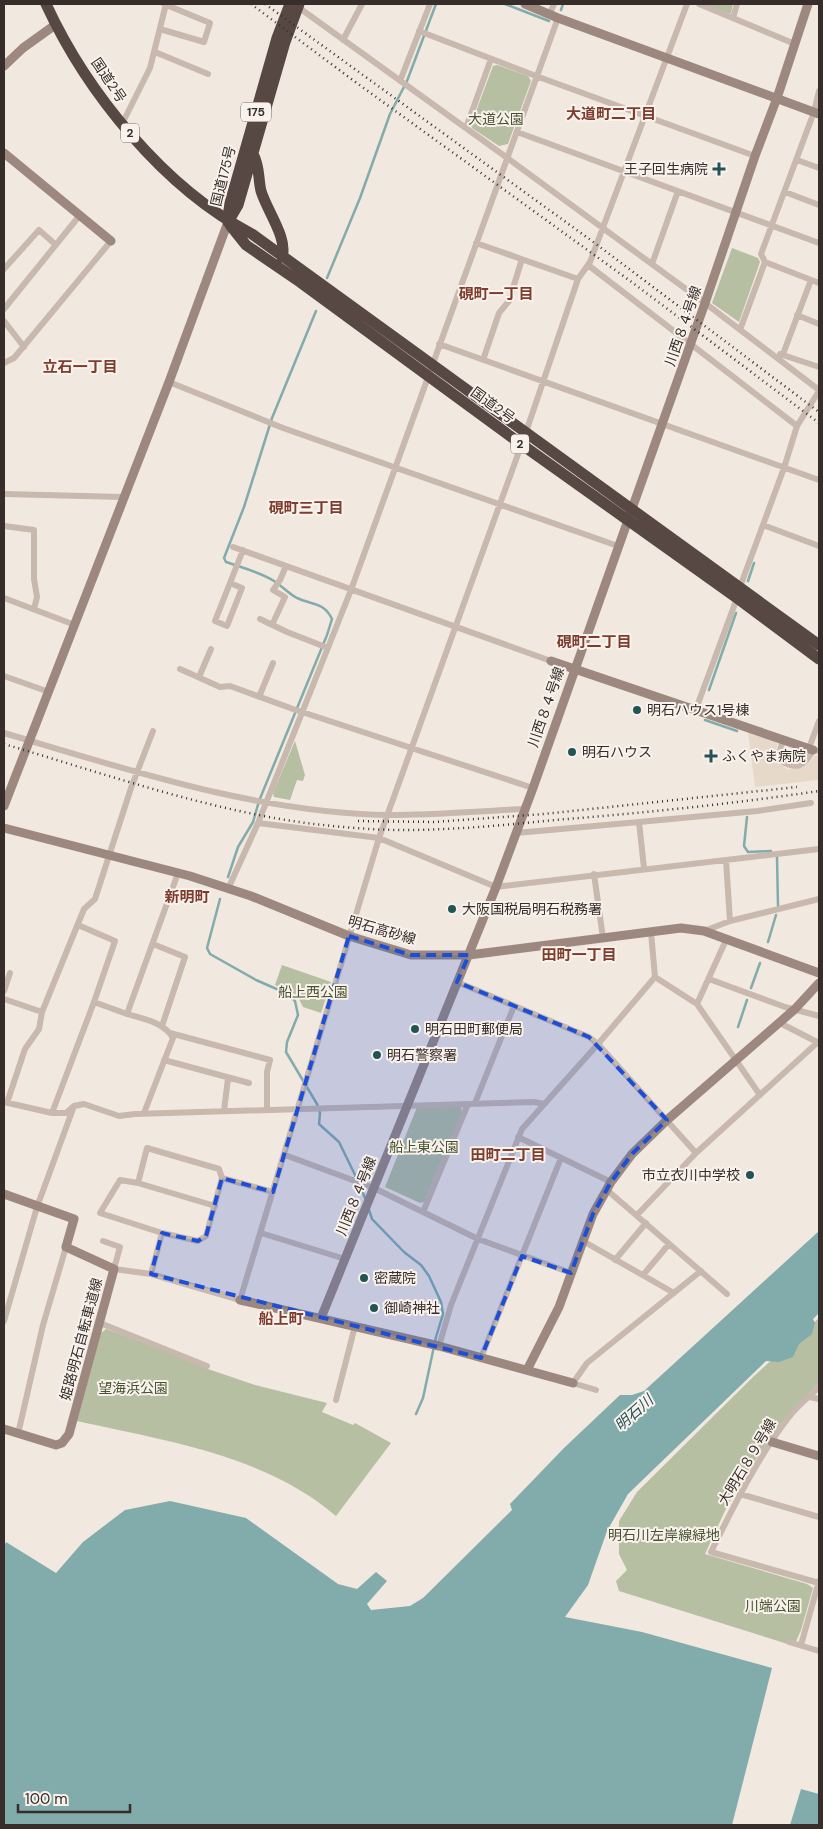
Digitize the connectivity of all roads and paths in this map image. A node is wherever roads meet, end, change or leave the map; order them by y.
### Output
1 (46, 4) edge
2 (165, 4) edge
3 (362, 4) edge
4 (430, 4) edge
5 (525, 4) edge
6 (554, 4) edge
7 (687, 4) edge
8 (699, 4) edge
9 (737, 4) edge
10 (808, 4) edge
11 (296, 5) edge
12 (554, 15) junction
13 (733, 18) junction
14 (55, 25) junction
15 (160, 29) junction
16 (419, 31) junction
17 (344, 40) junction
18 (795, 44) junction
19 (155, 52) junction
20 (667, 58) junction
21 (491, 59) junction
22 (4, 66) edge
23 (208, 74) dead end
24 (536, 76) junction
25 (400, 81) junction
26 (819, 91) edge
27 (777, 98) junction
28 (817, 113) edge
29 (645, 116) junction
30 (122, 124) junction
31 (466, 128) junction
32 (517, 132) junction
33 (4, 153) edge
34 (254, 154) junction
35 (755, 156) junction
36 (506, 157) junction
37 (797, 160) junction
38 (819, 168) edge
39 (624, 171) junction
40 (678, 190) junction
41 (785, 192) junction
42 (819, 205) edge
43 (736, 212) junction
44 (80, 215) junction
45 (228, 222) junction
46 (772, 225) junction
47 (603, 228) junction
48 (111, 241) joint
49 (819, 242) edge
50 (476, 243) junction
51 (56, 245) junction
52 (282, 257) junction
53 (522, 259) junction
54 (765, 262) junction
55 (652, 264) junction
56 (588, 265) junction
57 (4, 269) edge
58 (578, 280) junction
59 (810, 280) junction
60 (819, 283) edge
61 (705, 303) junction
62 (4, 309) edge
63 (797, 315) junction
64 (4, 321) edge
65 (819, 324) edge
66 (740, 330) junction
67 (691, 343) junction
68 (439, 344) junction
69 (24, 347) junction
70 (772, 354) junction
71 (783, 354) junction
72 (482, 360) junction
73 (4, 363) edge
74 (819, 367) edge
75 (430, 371) junction
76 (169, 382) junction
77 (542, 382) junction
78 (819, 391) edge
79 (663, 424) junction
80 (797, 426) junction
81 (526, 432) junction
82 (521, 444) junction
83 (396, 467) junction
84 (784, 468) junction
85 (819, 480) edge
86 (4, 494) edge
87 (123, 497) junction
88 (500, 504) junction
89 (630, 515) junction
90 (764, 525) junction
91 (4, 526) edge
92 (618, 546) junction
93 (819, 546) edge
94 (233, 547) dead end
95 (242, 550) junction
96 (286, 566) junction
97 (230, 583) junction
98 (351, 590) junction
99 (738, 592) junction
100 (4, 598) edge
101 (34, 609) junction
102 (260, 619) dead end
103 (272, 624) junction
104 (75, 625) junction
105 (456, 627) junction
106 (819, 645) edge
107 (328, 648) junction
108 (210, 649) dead end
109 (819, 660) edge
110 (551, 661) joint
111 (272, 663) dead end
112 (575, 668) junction
113 (180, 669) dead end
114 (4, 676) edge
115 (199, 678) junction
116 (50, 692) junction
117 (259, 697) junction
118 (696, 709) junction
119 (302, 711) junction
120 (819, 721) edge
121 (153, 731) dead end
122 (4, 733) edge
123 (783, 739) junction
124 (29, 740) junction
125 (412, 749) junction
126 (814, 750) edge
127 (137, 772) junction
128 (533, 788) junction
129 (266, 802) junction
130 (812, 803) dead end
131 (4, 806) edge
132 (525, 809) junction
133 (388, 814) junction
134 (639, 822) junction
135 (258, 823) junction
136 (4, 828) edge
137 (516, 833) junction
138 (379, 838) junction
139 (819, 849) edge
140 (111, 856) junction
141 (726, 860) junction
142 (644, 868) junction
143 (178, 873) junction
144 (594, 874) junction
145 (496, 887) junction
146 (228, 889) junction
147 (819, 892) edge
148 (817, 900) edge
149 (730, 921) junction
150 (78, 925) junction
151 (704, 931) junction
152 (651, 932) junction
153 (349, 936) junction
154 (603, 938) junction
155 (726, 940) junction
156 (153, 944) junction
157 (468, 955) junction
158 (10, 973) dead end
159 (819, 974) edge
160 (656, 977) junction
161 (709, 979) junction
162 (457, 982) junction
163 (819, 983) edge
164 (4, 990) edge
165 (4, 1000) edge
166 (94, 1002) junction
167 (697, 1004) junction
168 (514, 1006) junction
169 (795, 1009) junction
170 (42, 1012) junction
171 (127, 1014) junction
172 (819, 1016) edge
173 (780, 1022) junction
174 (162, 1026) junction
175 (170, 1032) junction
176 (819, 1042) edge
177 (598, 1044) junction
178 (164, 1060) junction
179 (736, 1060) junction
180 (228, 1078) junction
181 (249, 1083) dead end
182 (760, 1095) junction
183 (6, 1102) edge
184 (471, 1103) junction
185 (544, 1104) junction
186 (407, 1105) junction
187 (74, 1106) junction
188 (298, 1108) junction
189 (267, 1110) junction
190 (224, 1111) junction
191 (144, 1113) junction
192 (52, 1114) junction
193 (667, 1120) junction
194 (518, 1137) junction
195 (696, 1153) junction
196 (285, 1155) junction
197 (561, 1158) junction
198 (222, 1178) junction
199 (138, 1183) junction
200 (609, 1186) junction
201 (374, 1188) junction
202 (274, 1192) junction
203 (4, 1194) edge
204 (215, 1206) junction
205 (37, 1207) junction
206 (423, 1212) junction
207 (637, 1214) junction
208 (646, 1222) junction
209 (261, 1232) junction
210 (162, 1233) junction
211 (478, 1239) junction
212 (102, 1241) dead end
213 (583, 1241) junction
214 (669, 1244) junction
215 (66, 1247) junction
216 (522, 1256) junction
217 (345, 1259) junction
218 (615, 1260) junction
219 (114, 1269) junction
220 (701, 1270) junction
221 (571, 1273) junction
222 (151, 1274) junction
223 (644, 1274) junction
224 (674, 1293) junction
225 (727, 1294) dead end
226 (240, 1300) junction
227 (321, 1318) junction
228 (4, 1321) edge
229 (100, 1323) junction
230 (355, 1326) junction
231 (439, 1346) junction
232 (481, 1358) junction
233 (207, 1366) dead end
234 (527, 1370) junction
235 (573, 1383) junction
236 (819, 1387) edge
237 (596, 1390) dead end
238 (810, 1397) junction
239 (336, 1400) dead end
240 (819, 1400) edge
241 (4, 1429) edge
242 (18, 1434) junction
243 (772, 1442) junction
244 (819, 1456) edge
245 (740, 1494) junction
246 (819, 1516) edge
247 (819, 1582) edge
248 (790, 1642) dead end
249 (801, 1645) junction
250 (819, 1651) edge

1 - 14 highway, 国道2号 / 2
2 - 15 street
2 - 15 street
3 - 17 street
4 - 16 street
5 - 12 street
6 - 12 street
7 - 20 street
8 - 13 street
9 - 13 street
10 - 18 street, 川西８４号線
11 - 17 street
11 - 34 highway, 国道175号 / 175
11 - 45 highway, 国道175号 / 175
12 - 20 street
12 - 24 street
13 - 18 street
14 - 22 street
14 - 30 highway, 国道2号 / 2
15 - 19 street
16 - 21 street
16 - 25 street
17 - 25 street
18 - 27 street, 川西８４号線
19 - 23 street
19 - 30 street
20 - 27 street
20 - 29 street
21 - 24 street
21 - 31 street
24 - 29 street
24 - 32 street
25 - 31 street
26 - 28 street
27 - 28 street
27 - 35 street, 川西８４号線
28 - 37 street
29 - 35 street
29 - 39 street
30 - 45 highway, 国道2号 / 2
31 - 36 street
32 - 36 street
32 - 39 street
33 - 44 street
34 - 45 highway, 国道175号 / 175
34 - 52 highway, 175
35 - 43 street, 川西８４号線
36 - 47 street
36 - 50 street
37 - 38 street
37 - 41 street
39 - 40 street
39 - 47 street
40 - 43 street
40 - 55 street
41 - 42 street
41 - 46 street
43 - 46 street
43 - 61 street, 川西８４号線
44 - 48 street
44 - 51 street
45 - 52 highway, 国道2号 / 2
45 - 75 highway, 国道2号 / 2
45 - 76 street
46 - 49 street
46 - 54 street
47 - 55 street
47 - 56 street
48 - 69 street
50 - 53 street
50 - 68 street
51 - 57 street
51 - 62 street
52 - 75 highway, 国道2号 / 2
53 - 58 street
53 - 72 street
54 - 59 street
54 - 66 street
55 - 61 street
56 - 58 street
56 - 67 street
58 - 77 street
59 - 60 street
59 - 63 street
61 - 66 street
61 - 67 street, 川西８４号線
63 - 65 street
63 - 71 street
64 - 69 street
66 - 70 street
67 - 79 street, 川西８４号線
67 - 80 street
68 - 72 street
68 - 75 street
69 - 73 street
70 - 71 street
70 - 78 street
71 - 74 street
72 - 77 street
75 - 81 highway, 国道2号 / 2
75 - 82 highway, 国道2号 / 2
75 - 83 street
76 - 83 street
76 - 87 street
77 - 79 street
77 - 81 street
78 - 80 street
79 - 84 street
79 - 89 street, 川西８４号線
80 - 84 street
81 - 82 street
81 - 89 highway, 国道2号 / 2
82 - 88 street
82 - 89 highway, 国道2号 / 2
83 - 88 street
83 - 98 street
84 - 85 street
84 - 90 street
86 - 87 street
87 - 104 street
88 - 92 street
88 - 105 street
89 - 92 street, 川西８４号線
89 - 99 highway, 国道2号 / 2
90 - 93 street
90 - 99 street
91 - 101 street
92 - 112 street, 川西８４号線
94 - 95 street
95 - 96 street
95 - 97 street
96 - 98 street
96 - 103 street
97 - 97 street
98 - 105 street
98 - 107 street
99 - 106 highway, 国道2号 / 2
99 - 109 highway, 国道2号 / 2
99 - 118 street
100 - 101 street
101 - 104 street
102 - 103 street
103 - 107 street
104 - 116 street
105 - 110 street
105 - 125 street
107 - 119 street
108 - 115 street
110 - 112 street
111 - 117 street
112 - 118 street
112 - 128 street, 川西８４号線
113 - 115 street
114 - 116 street
115 - 117 street
116 - 124 street
117 - 119 street
118 - 123 street
119 - 125 street
119 - 129 street
120 - 126 street
121 - 127 street
122 - 124 street
123 - 126 street
123 - 126 street
124 - 127 street
124 - 131 street
125 - 128 street
125 - 133 street
127 - 129 street
127 - 140 street
128 - 132 street, 川西８４号線
129 - 133 street
129 - 135 street
130 - 134 street
132 - 133 street
132 - 137 street, 川西８４号線
133 - 138 street
134 - 137 street
134 - 142 street
135 - 138 street
135 - 146 street
136 - 140 street, 明石高砂線
137 - 145 street, 川西８４号線
138 - 145 street
138 - 153 street
139 - 141 street
140 - 143 street, 明石高砂線
140 - 150 street
141 - 142 street
141 - 149 street
142 - 144 street
143 - 146 street, 明石高砂線
143 - 156 street
144 - 145 street
144 - 154 street
145 - 157 street, 川西８４号線
146 - 153 street, 明石高砂線
147 - 148 street
148 - 149 street
149 - 151 street
150 - 166 street
150 - 170 street
151 - 152 street, 明石高砂線
151 - 155 street, 明石高砂線
152 - 154 street, 明石高砂線
152 - 160 street
153 - 157 street, 明石高砂線
153 - 188 street
154 - 157 street, 明石高砂線
155 - 159 street, 明石高砂線
155 - 161 street
156 - 171 street
156 - 174 street
157 - 162 street, 川西８４号線
158 - 164 street
160 - 167 street
160 - 177 street
161 - 167 street
161 - 169 street
162 - 168 street
162 - 186 street, 川西８４号線
163 - 169 street
165 - 170 street
166 - 171 street
166 - 192 street
167 - 179 street
168 - 177 street
168 - 184 street
169 - 172 street
169 - 173 street
170 - 183 street
171 - 174 street
173 - 176 street
173 - 179 street
174 - 175 street
175 - 178 street
175 - 189 street
176 - 182 street
177 - 185 street
177 - 193 street
178 - 180 street
178 - 191 street
179 - 182 street
179 - 193 street
180 - 181 street
180 - 190 street
182 - 195 street
183 - 192 street
184 - 185 street
184 - 186 street
184 - 206 street
185 - 194 street
186 - 188 street
186 - 201 street, 川西８４号線
187 - 191 street
187 - 192 street
187 - 205 street
188 - 189 street
188 - 196 street
189 - 190 street
190 - 191 street
193 - 195 street
193 - 200 street
194 - 197 street
194 - 211 street
195 - 207 street
196 - 201 street
196 - 202 street
197 - 200 street
197 - 216 street
198 - 199 street
198 - 202 street
198 - 204 street
199 - 204 street
199 - 210 street
200 - 207 street
200 - 213 street
201 - 206 street
201 - 217 street, 川西８４号線
202 - 209 street
203 - 205 street
204 - 210 street
205 - 215 street
205 - 228 street
206 - 211 street
207 - 208 street
208 - 214 street
208 - 218 street
209 - 217 street
209 - 226 street
210 - 222 street
211 - 216 street
211 - 231 street
212 - 219 street
213 - 218 street
213 - 221 street
214 - 220 street
214 - 223 street
215 - 219 street, 姫路明石自転車道線
215 - 242 street
216 - 221 street
216 - 232 street
217 - 227 street, 川西８４号線
218 - 223 street
219 - 222 street
219 - 229 street, 姫路明石自転車道線
220 - 224 street
220 - 225 street
221 - 234 street
222 - 226 street
223 - 224 street
224 - 235 street
226 - 227 street
227 - 230 street
229 - 233 street
229 - 242 street, 姫路明石自転車道線
230 - 231 street
230 - 239 street
231 - 232 street
232 - 234 street
234 - 235 street
235 - 237 street
236 - 238 street, 大明石８９号線
238 - 240 street
238 - 243 street, 大明石８９号線
241 - 242 street
243 - 244 street
243 - 245 street, 大明石８９号線
245 - 246 street
245 - 247 street, 大明石８９号線
247 - 249 street
248 - 249 street
249 - 250 street

